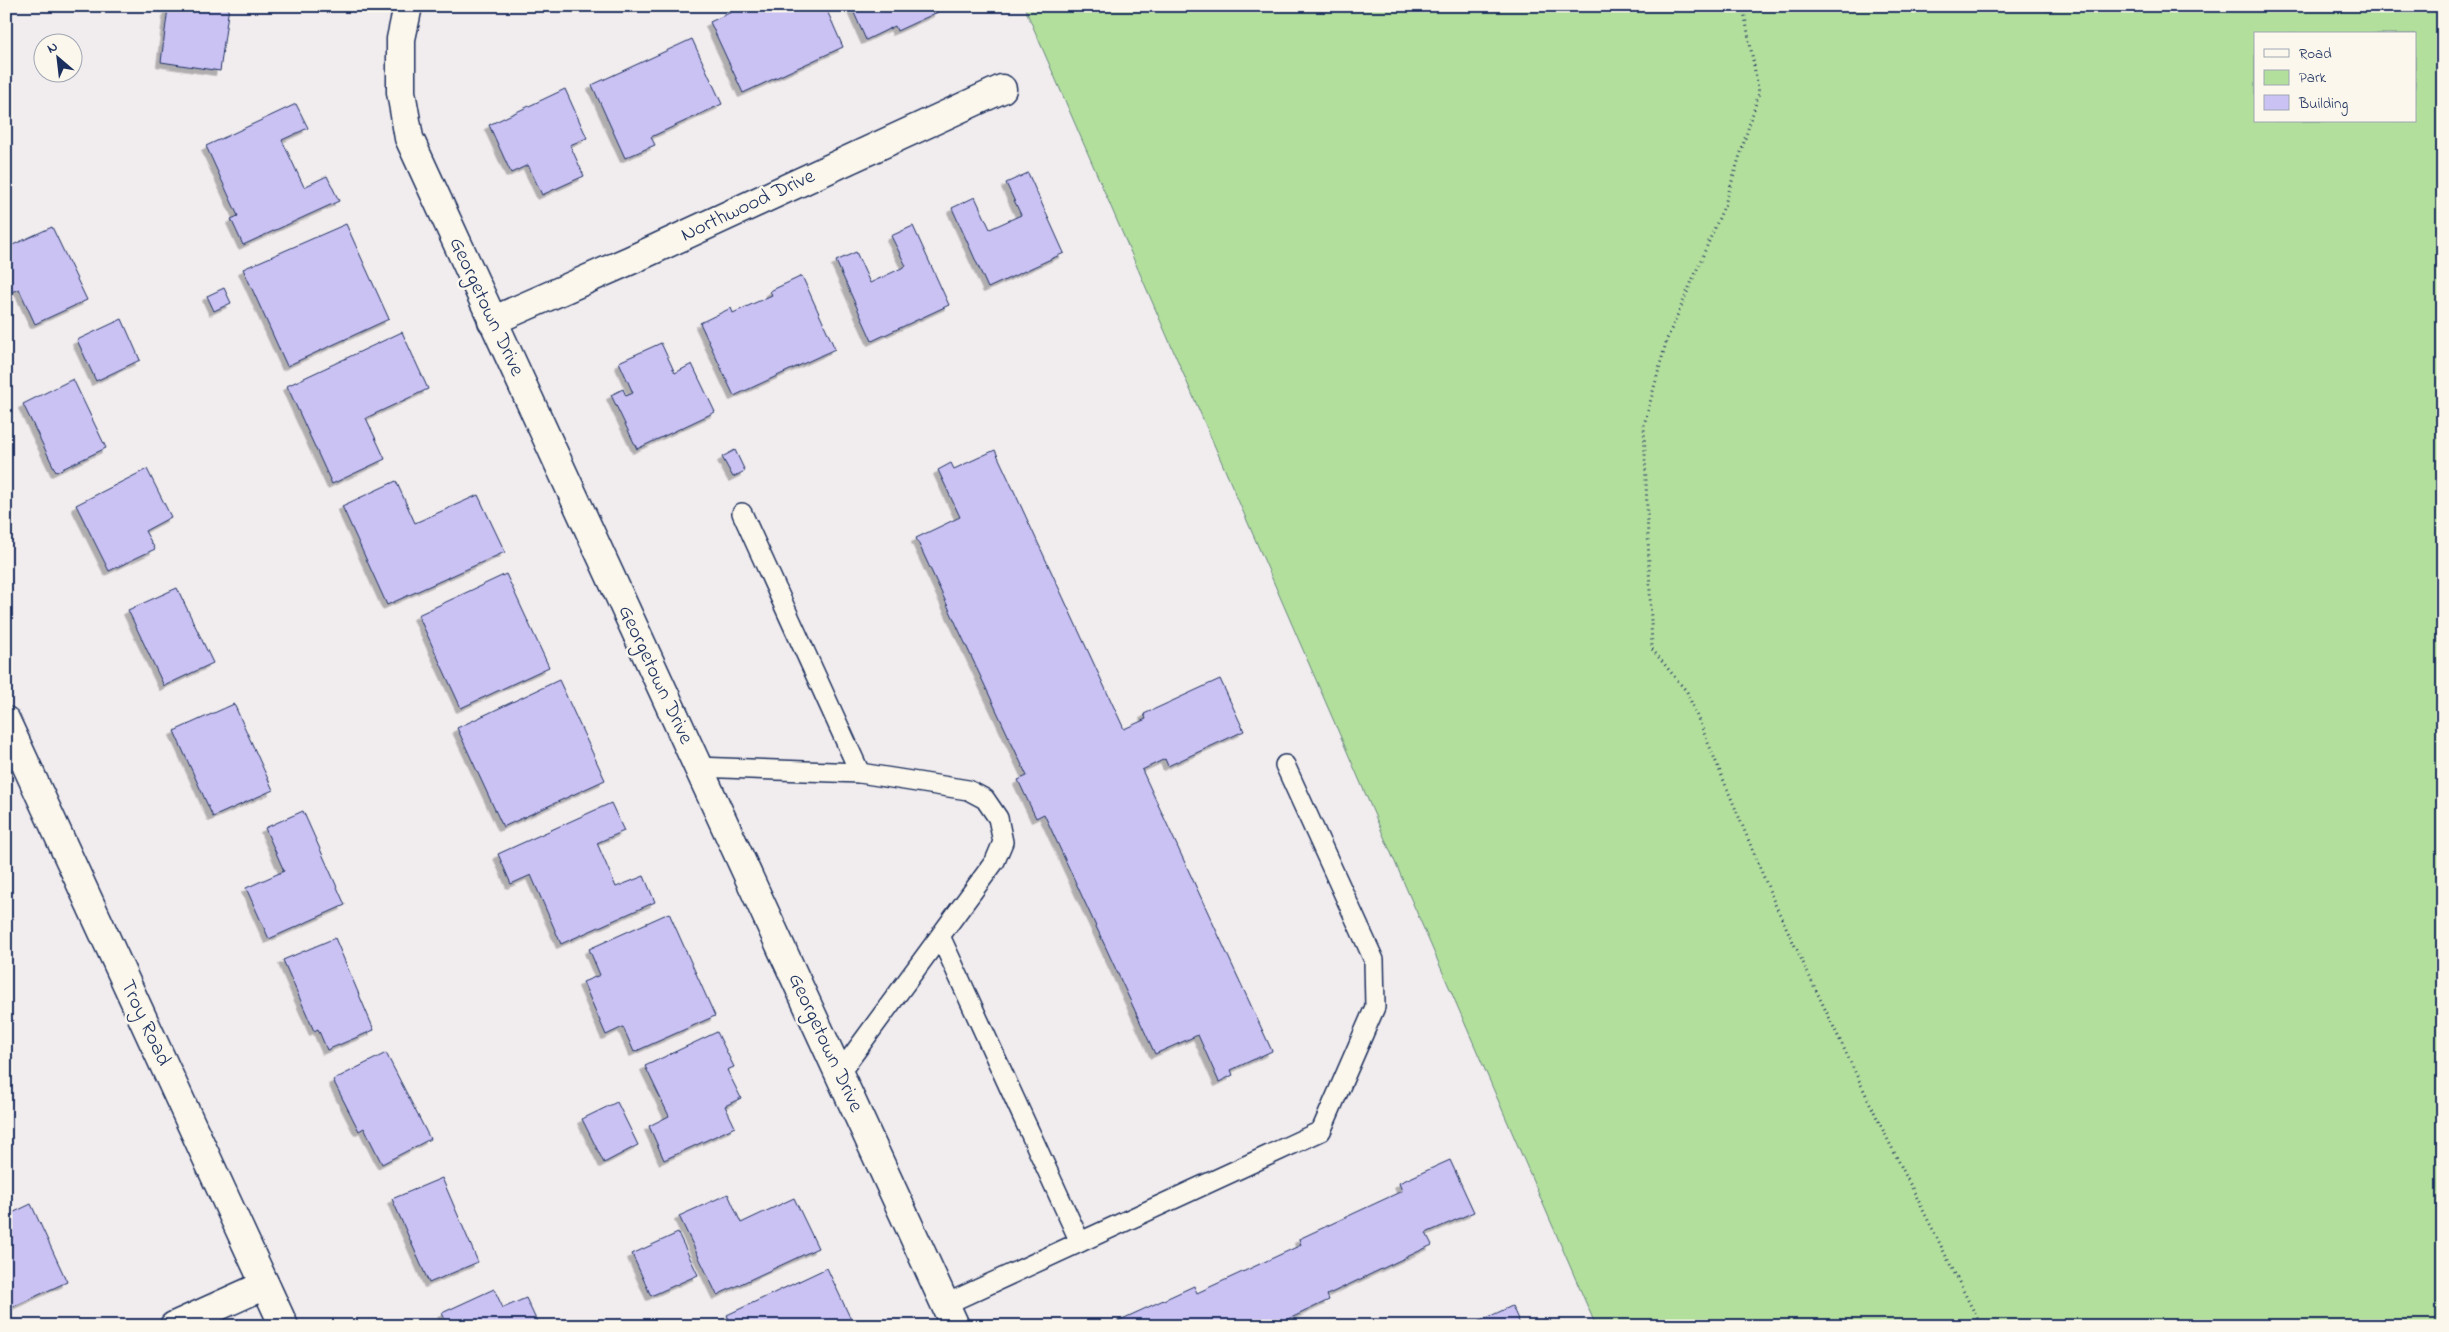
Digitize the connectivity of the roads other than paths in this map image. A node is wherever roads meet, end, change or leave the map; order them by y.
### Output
1 (408, 10) edge
2 (1002, 89) dead end
3 (492, 321) junction
4 (742, 513) dead end
5 (6, 721) edge
6 (1284, 766) dead end
7 (697, 767) junction
8 (860, 774) junction
9 (941, 938) junction
10 (839, 1074) junction
11 (1080, 1242) junction
12 (265, 1285) junction
13 (951, 1315) edge
14 (174, 1326) edge
15 (284, 1326) edge

1 - 3 street, Georgetown Drive
2 - 3 street, Northwood Drive
3 - 7 street, Georgetown Drive
4 - 8 lane
5 - 12 street, Troy Road
6 - 11 lane
7 - 8 lane
7 - 10 street, Georgetown Drive
8 - 9 lane
9 - 10 lane
9 - 11 lane
10 - 13 street, Georgetown Drive
11 - 13 lane
12 - 14 street
12 - 15 street, Troy Road

